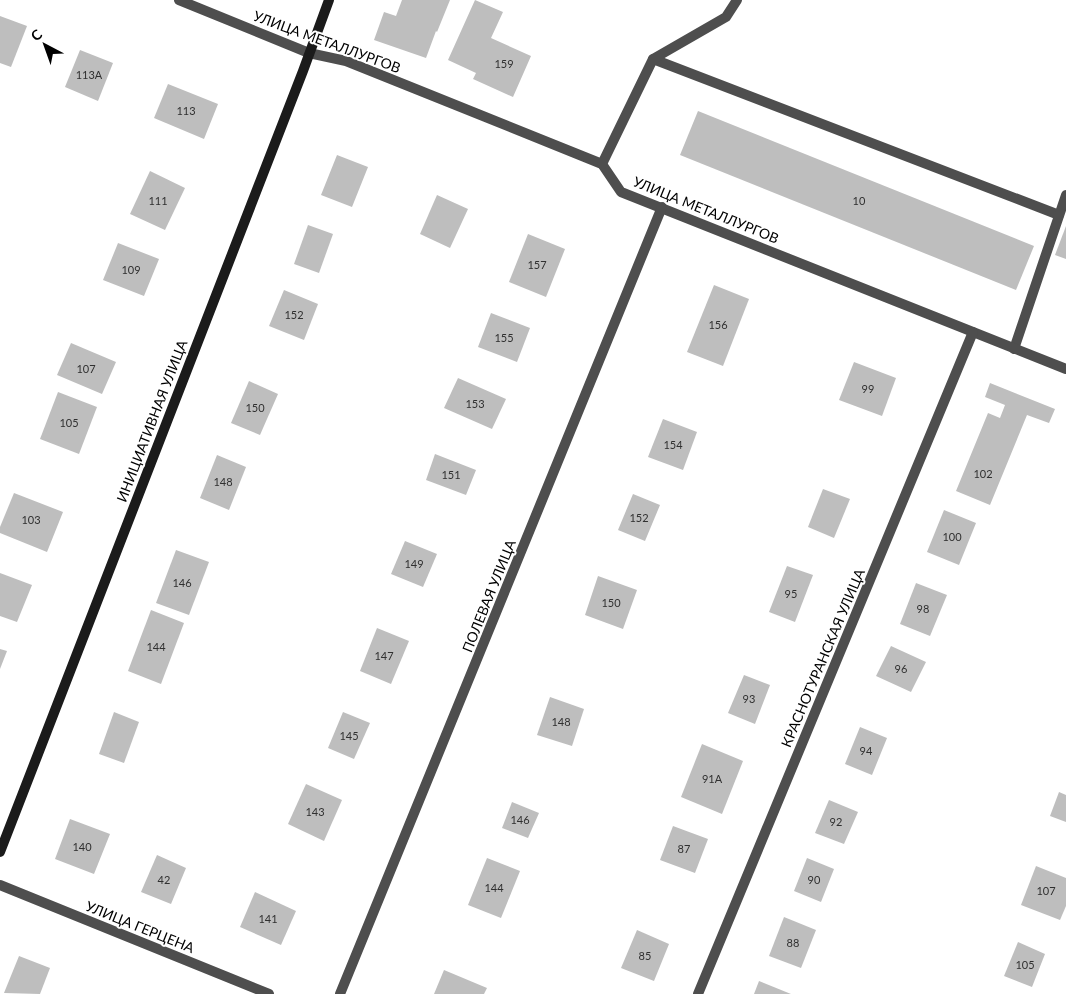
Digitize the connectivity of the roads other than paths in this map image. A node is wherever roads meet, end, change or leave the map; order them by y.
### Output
1 (179, 0) edge
2 (329, 0) edge
3 (737, 0) edge
4 (310, 53) junction
5 (653, 59) junction
6 (602, 164) junction
7 (1066, 195) edge
8 (662, 208) junction
9 (1059, 214) junction
10 (973, 332) junction
11 (1014, 348) junction
12 (1066, 369) edge
13 (0, 852) edge
14 (0, 885) edge
15 (269, 994) edge
16 (340, 994) edge
17 (698, 994) edge

1 - 4 street, УЛИЦА МЕТАЛЛУРГОВ
2 - 4 street, ИНИЦИАТИВНАЯ УЛИЦА
3 - 5 street
4 - 6 street, УЛИЦА МЕТАЛЛУРГОВ
4 - 13 street, ИНИЦИАТИВНАЯ УЛИЦА
5 - 6 street
5 - 9 street
6 - 8 street, УЛИЦА МЕТАЛЛУРГОВ
7 - 9 street
8 - 10 street, УЛИЦА МЕТАЛЛУРГОВ
8 - 16 street, ПОЛЕВАЯ УЛИЦА
9 - 11 street
10 - 11 street, УЛИЦА МЕТАЛЛУРГОВ
10 - 17 street, КРАСНОТУРАНСКАЯ УЛИЦА
11 - 12 street, УЛИЦА МЕТАЛЛУРГОВ
14 - 15 street, УЛИЦА ГЕРЦЕНА

